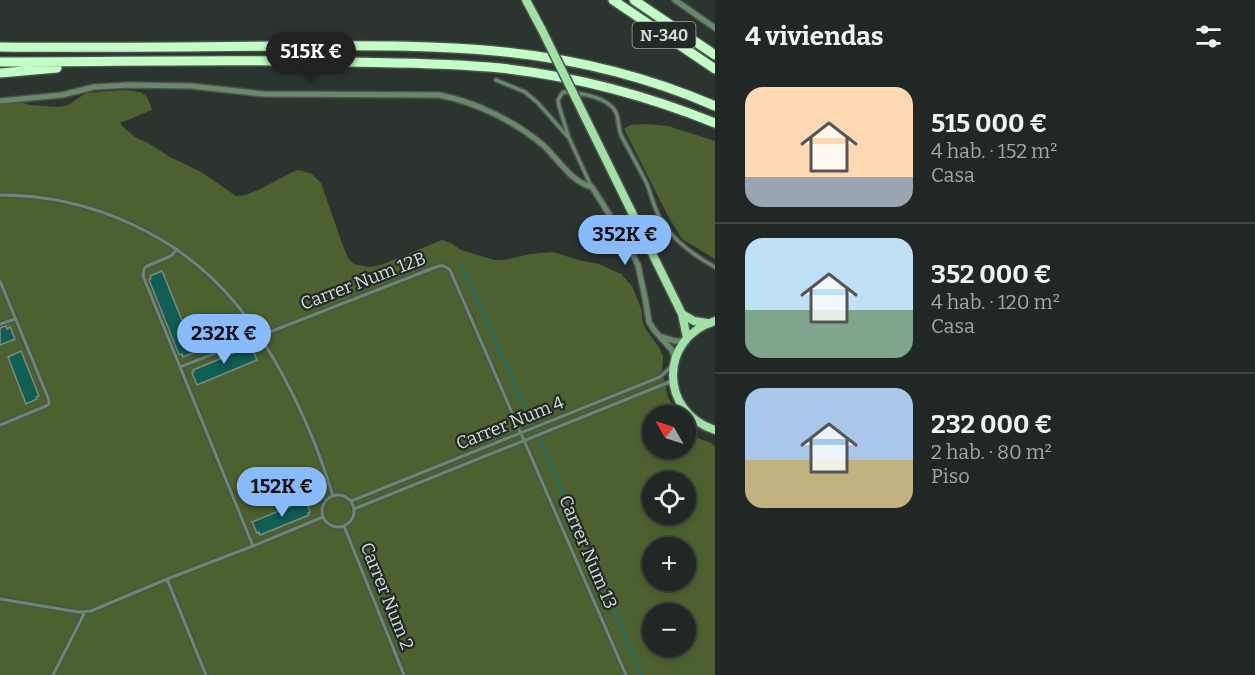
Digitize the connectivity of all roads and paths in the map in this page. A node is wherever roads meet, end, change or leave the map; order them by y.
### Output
1 (526, 0) edge
2 (613, 0) edge
3 (634, 0) edge
4 (675, 0) edge
5 (715, 28) edge
6 (0, 45) edge
7 (715, 55) edge
8 (0, 62) edge
9 (119, 62) junction
10 (715, 69) edge
11 (0, 73) edge
12 (496, 80) dead end
13 (0, 101) edge
14 (715, 105) edge
15 (715, 123) edge
16 (569, 138) junction
17 (592, 187) junction
18 (0, 195) edge
19 (177, 249) junction
20 (715, 267) edge
21 (0, 281) edge
22 (682, 314) junction
23 (15, 318) junction
24 (713, 321) edge
25 (0, 324) edge
26 (259, 336) junction
27 (660, 336) junction
28 (686, 339) junction
29 (675, 361) junction
30 (180, 368) junction
31 (673, 381) junction
32 (0, 425) edge
33 (715, 430) edge
34 (521, 433) junction
35 (524, 440) junction
36 (333, 496) junction
37 (351, 501) junction
38 (354, 509) junction
39 (323, 517) junction
40 (344, 526) junction
41 (253, 546) junction
42 (167, 579) junction
43 (0, 599) edge
44 (85, 612) junction
45 (53, 675) edge
46 (206, 675) edge
47 (404, 675) edge
48 (626, 675) edge

1 - 22 main road, bridge
2 - 10 highway, N-340
3 - 7 highway, N-340
4 - 5 street
6 - 14 highway
8 - 9 highway
9 - 11 highway
9 - 15 highway
12 - 16 lane
13 - 17 street
16 - 17 lane
16 - 20 lane
17 - 27 street
18 - 19 lane
19 - 26 lane
19 - 30 lane
21 - 23 lane
22 - 24 main road
22 - 28 main road
23 - 25 lane
23 - 32 lane
24 - 28 main road
26 - 30 lane, Carrer Num 12B
26 - 34 lane, Carrer Num 12B
26 - 36 lane
27 - 28 street
27 - 29 street
28 - 29 main road
29 - 31 main road
29 - 34 lane, Carrer Num 4
30 - 41 lane
31 - 33 main road
31 - 35 lane, Carrer Num 4
34 - 35 lane, Carrer Num 12B
34 - 37 lane, Carrer Num 4
35 - 38 lane, Carrer Num 4
35 - 48 lane, Carrer Num 13
36 - 37 lane
36 - 39 lane
37 - 38 lane
38 - 40 lane
39 - 40 lane
39 - 41 lane
40 - 47 lane, Carrer Num 2
41 - 42 lane
42 - 44 lane
42 - 46 lane
43 - 44 lane
44 - 45 lane

